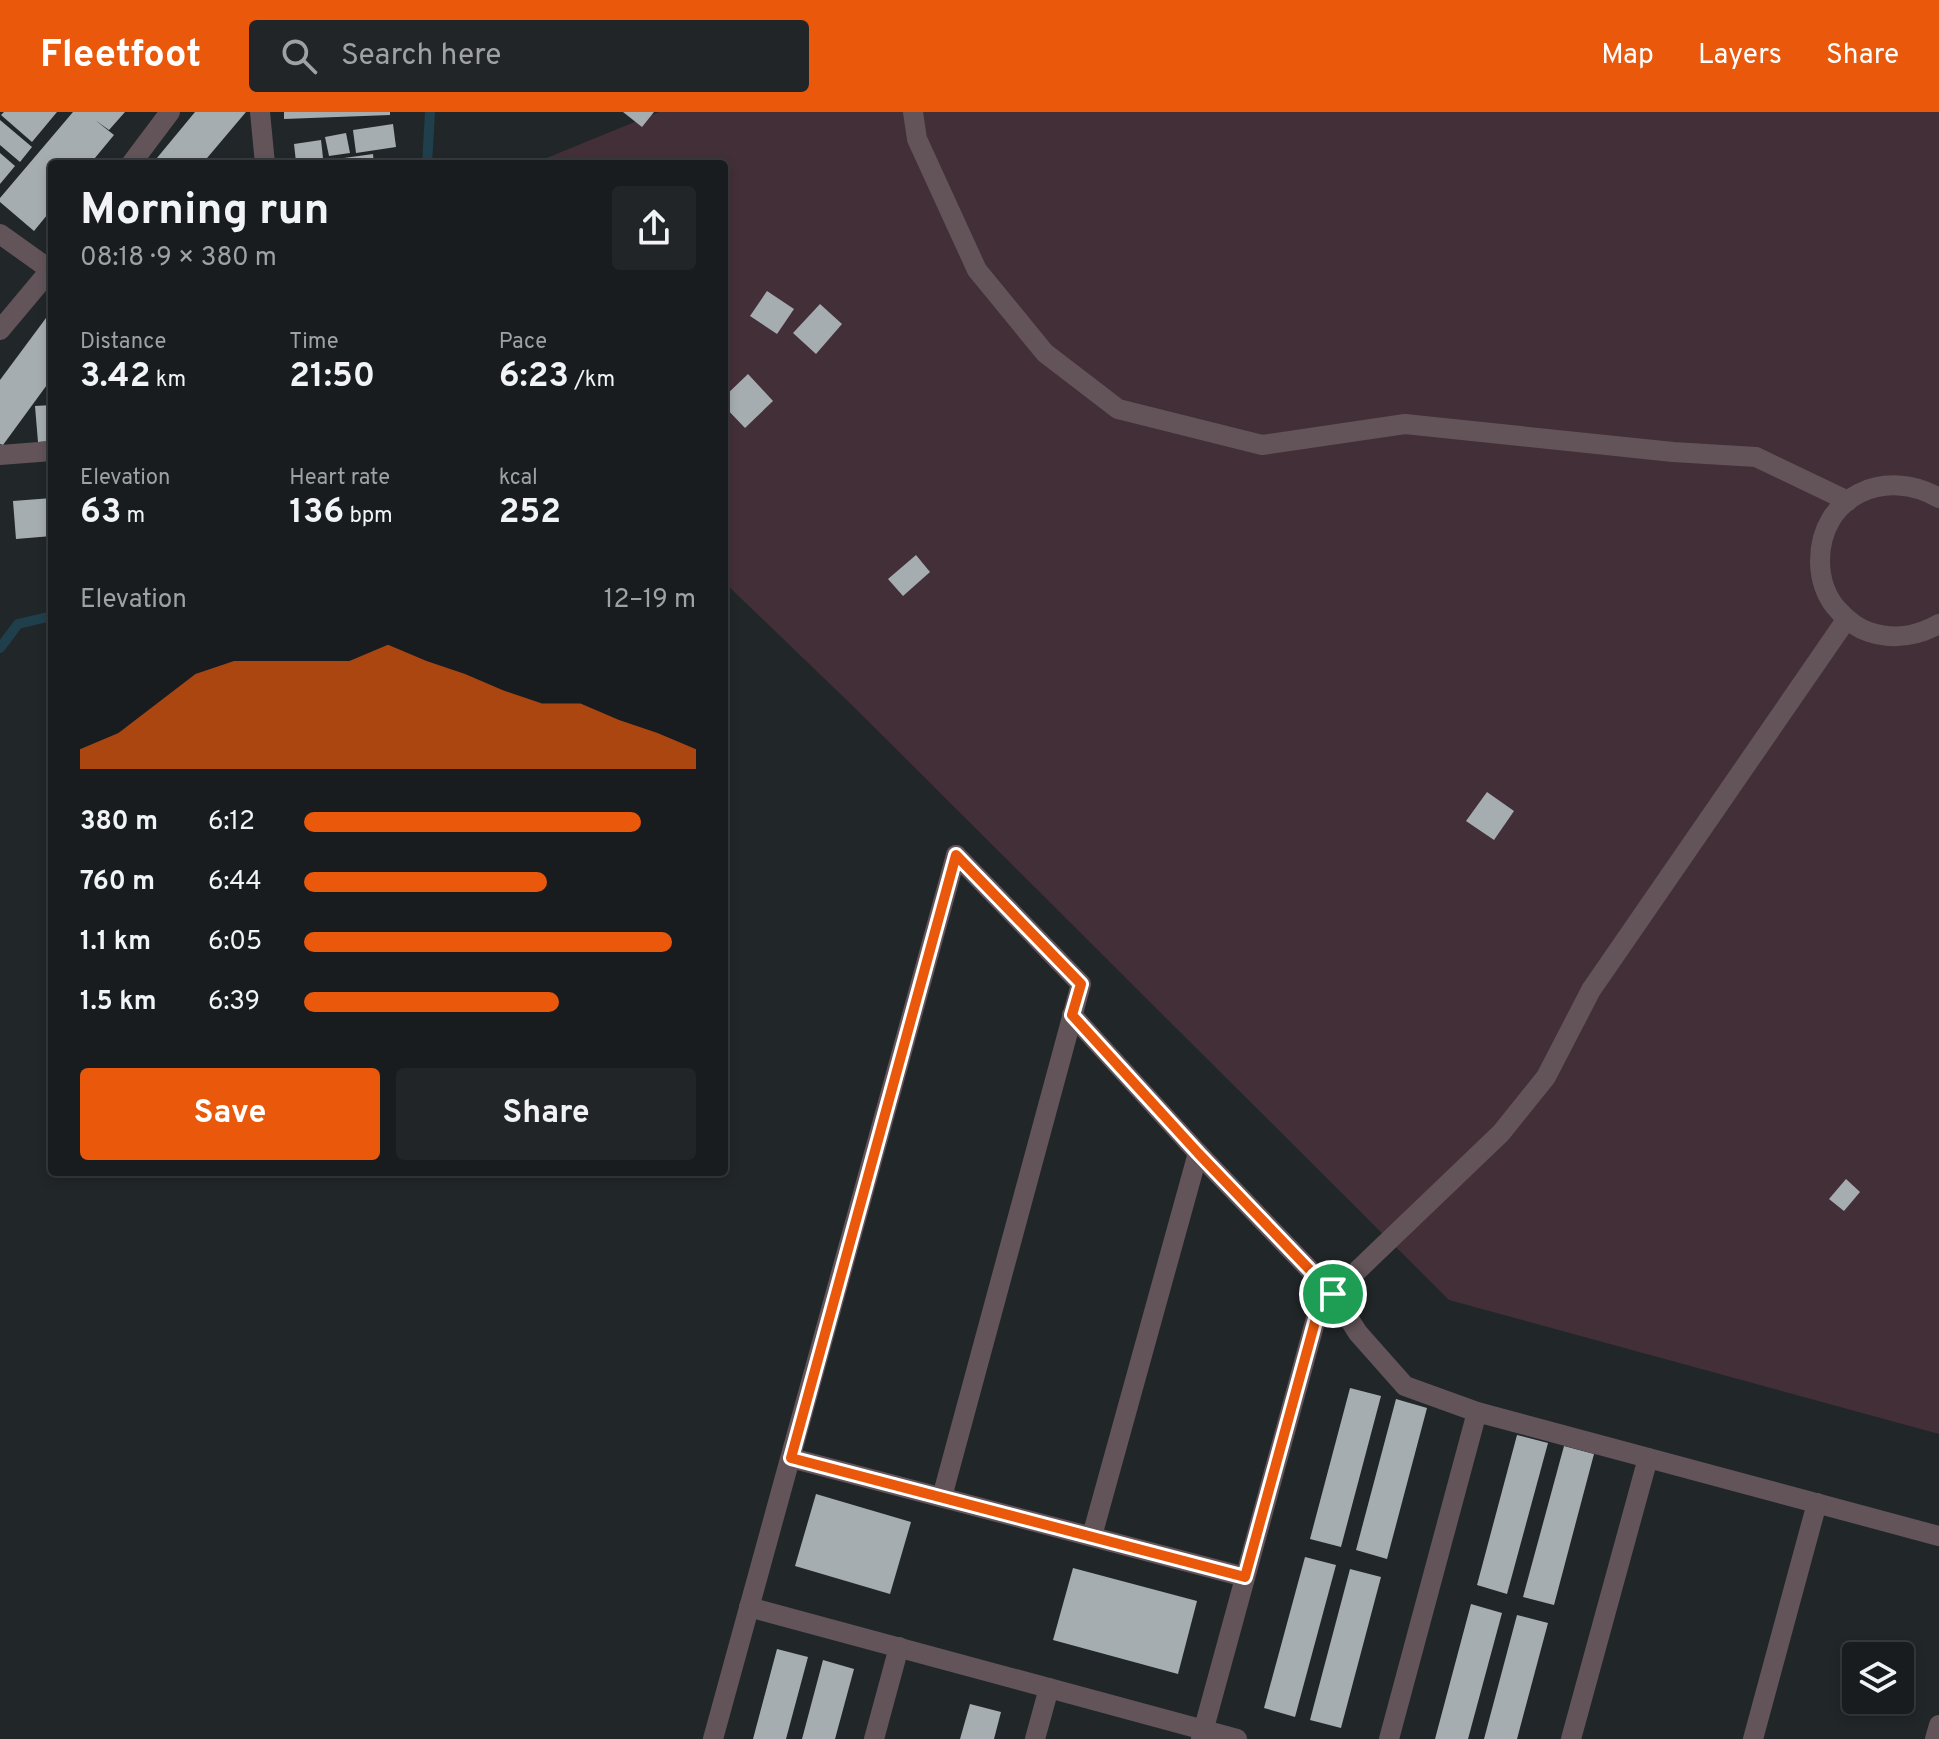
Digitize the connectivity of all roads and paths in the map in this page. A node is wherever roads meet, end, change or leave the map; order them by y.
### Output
1 (170, 112) edge
2 (260, 112) edge
3 (913, 112) edge
4 (134, 160) edge
5 (265, 160) edge
6 (0, 234) edge
7 (48, 267) edge
8 (48, 275) edge
9 (0, 330) edge
10 (48, 451) edge
11 (0, 455) edge
12 (1939, 498) edge
13 (1848, 501) junction
14 (1846, 620) junction
15 (1939, 624) edge
16 (1072, 1015) junction
17 (1198, 1153) junction
18 (1333, 1294) junction
19 (1477, 1412) junction
20 (791, 1458) junction
21 (1648, 1458) junction
22 (942, 1497) junction
23 (1817, 1503) junction
24 (1092, 1536) junction
25 (1939, 1536) edge
26 (1245, 1577) junction
27 (749, 1607) junction
28 (899, 1647) junction
29 (1049, 1688) junction
30 (1939, 1725) edge
31 (1202, 1734) edge
32 (713, 1739) edge
33 (874, 1739) edge
34 (1035, 1739) edge
35 (1237, 1739) edge
36 (1389, 1739) edge
37 (1571, 1739) edge
38 (1753, 1739) edge
39 (1935, 1739) edge

1 - 4 street
2 - 5 street
3 - 13 street
6 - 7 street
8 - 9 street
10 - 11 street
12 - 13 street
13 - 14 street
14 - 15 street
14 - 18 street
16 - 17 street
16 - 20 street
16 - 22 street
17 - 18 street
17 - 24 street
18 - 19 street
18 - 26 street
19 - 21 street
19 - 36 street
20 - 22 street
20 - 27 street
21 - 23 street
21 - 37 street
22 - 24 street
23 - 25 street
23 - 38 street
24 - 26 street
26 - 31 street
27 - 28 street
27 - 32 street
28 - 29 street
28 - 33 street
29 - 31 street
29 - 34 street
30 - 39 street
31 - 35 street

